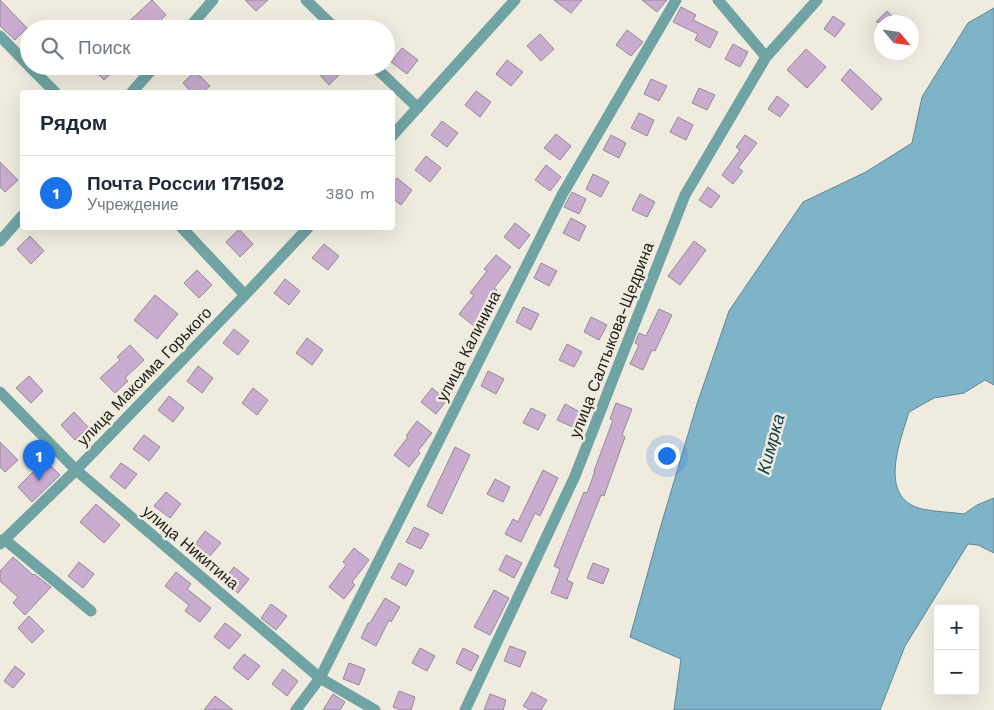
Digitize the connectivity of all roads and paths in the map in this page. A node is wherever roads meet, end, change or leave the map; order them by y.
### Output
1 (213, 0) edge
2 (306, 0) edge
3 (515, 0) edge
4 (676, 0) edge
5 (718, 0) edge
6 (817, 0) edge
7 (196, 20) edge
8 (327, 20) edge
9 (0, 36) edge
10 (766, 56) junction
11 (20, 57) edge
12 (38, 75) edge
13 (147, 75) edge
14 (383, 75) edge
15 (53, 90) edge
16 (134, 90) edge
17 (418, 108) junction
18 (395, 133) edge
19 (20, 218) edge
20 (184, 230) edge
21 (306, 230) edge
22 (0, 241) edge
23 (245, 296) junction
24 (0, 392) edge
25 (76, 470) junction
26 (2, 542) edge
27 (91, 611) dead end
28 (320, 678) junction
29 (296, 710) edge
30 (375, 710) edge
31 (465, 710) edge

1 - 7 street
2 - 8 street
3 - 17 street
4 - 28 street, улица Калинина
5 - 10 street
6 - 10 street, улица Салтыкова-Щедрина
9 - 11 street
10 - 31 street, улица Салтыкова-Щедрина
12 - 15 street
13 - 16 street
14 - 17 street
17 - 18 street
19 - 22 street
20 - 23 street
21 - 23 street, улица Максима Горького
23 - 25 street, улица Максима Горького
24 - 25 street, улица Никитина
25 - 26 street, улица Максима Горького
25 - 28 street, улица Никитина
26 - 27 street
28 - 29 street, улица Калинина
28 - 30 street, улица Никитина

